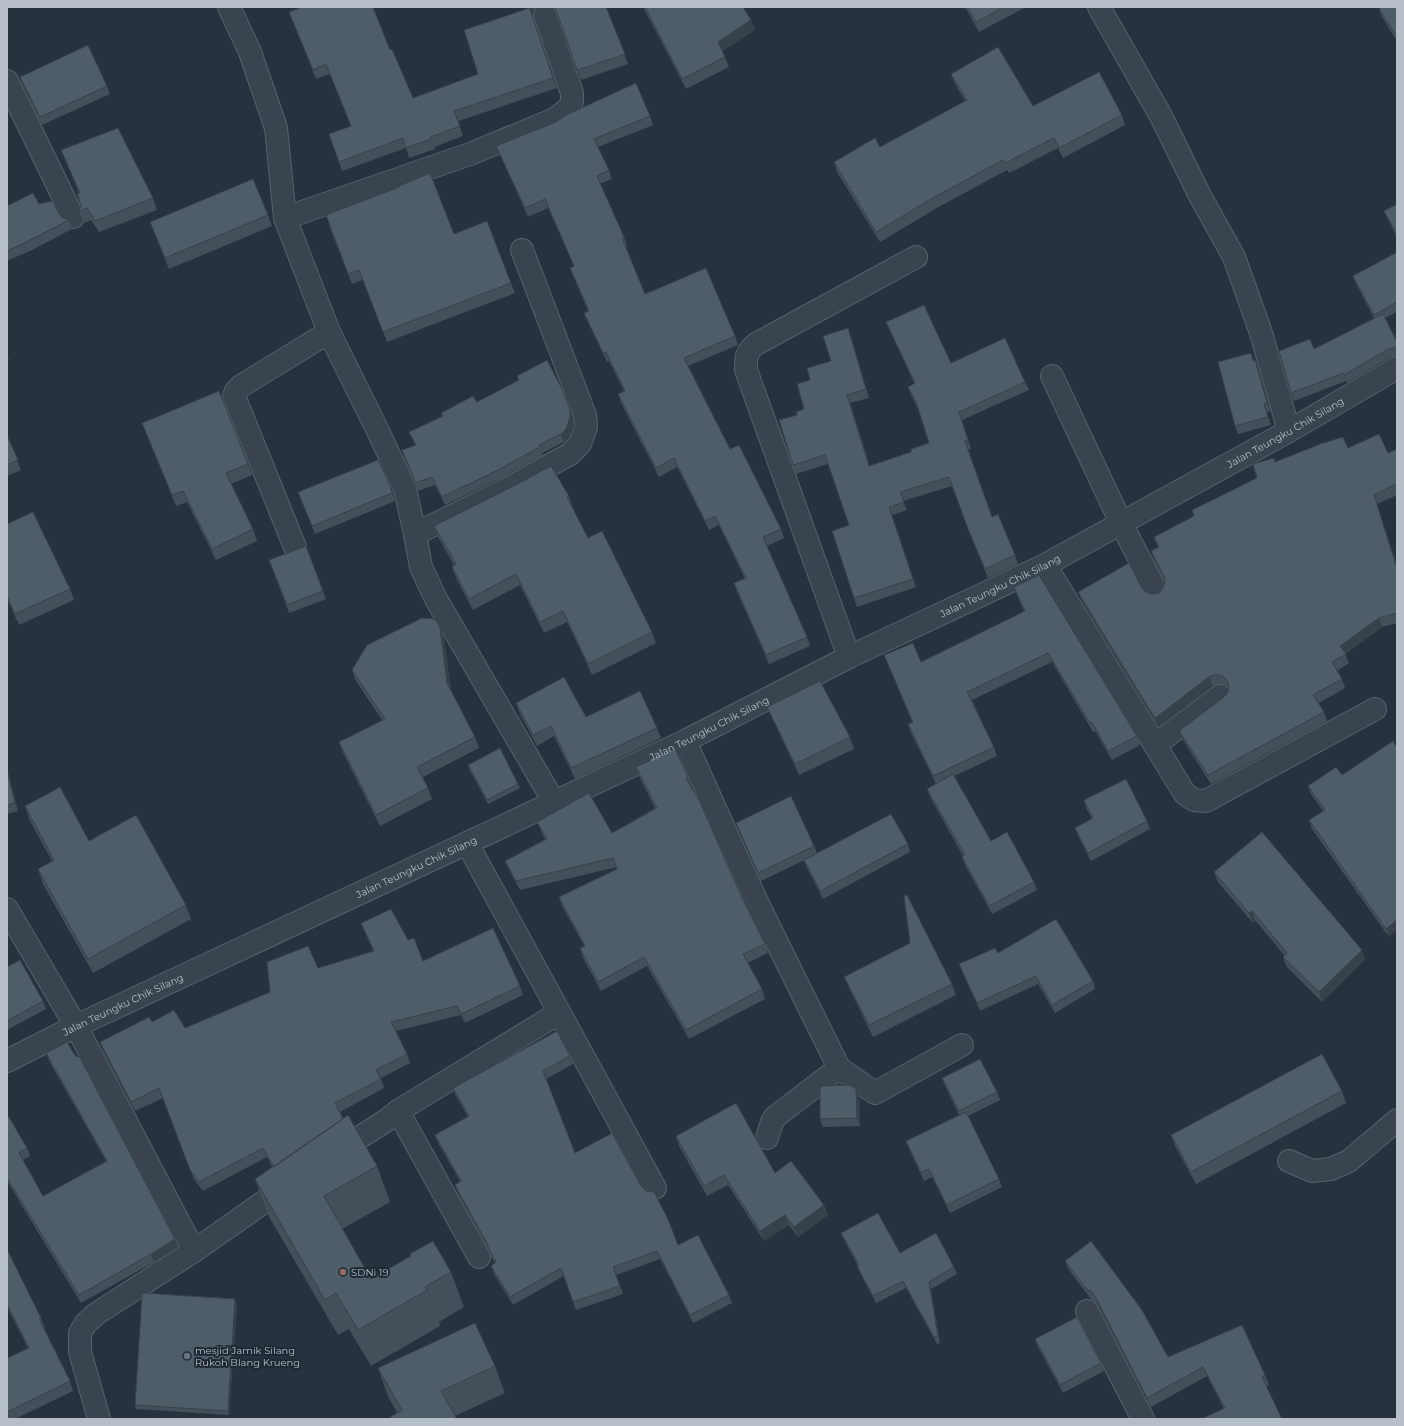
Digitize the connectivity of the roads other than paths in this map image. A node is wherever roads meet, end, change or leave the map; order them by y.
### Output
1 (229, 7) edge
2 (1099, 7) edge
3 (545, 15) dead end
4 (7, 81) edge
5 (73, 217) dead end
6 (285, 218) junction
7 (522, 250) dead end
8 (916, 257) dead end
9 (329, 332) junction
10 (1397, 368) edge
11 (1052, 376) dead end
12 (1289, 431) junction
13 (1121, 523) junction
14 (415, 534) junction
15 (295, 547) dead end
16 (1045, 565) junction
17 (1156, 591) dead end
18 (849, 657) junction
19 (1220, 696) dead end
20 (1375, 709) dead end
21 (685, 741) junction
22 (1155, 745) junction
23 (554, 802) junction
24 (467, 843) junction
25 (7, 909) edge
26 (559, 1013) junction
27 (76, 1026) junction
28 (962, 1045) dead end
29 (7, 1061) edge
30 (839, 1068) junction
31 (398, 1111) junction
32 (1397, 1120) edge
33 (766, 1138) dead end
34 (1289, 1161) dead end
35 (655, 1188) dead end
36 (194, 1251) junction
37 (479, 1257) dead end
38 (1087, 1311) dead end
39 (99, 1419) edge
40 (1143, 1419) edge

1 - 6 street
2 - 12 street
3 - 6 street
4 - 5 street
6 - 9 street
7 - 14 street
8 - 18 street
9 - 14 street
9 - 15 street
10 - 12 street, Jalan Teungku Chik Silang
11 - 13 street
12 - 13 street, Jalan Teungku Chik Silang
13 - 16 street, Jalan Teungku Chik Silang
13 - 17 street
14 - 23 street
16 - 18 street, Jalan Teungku Chik Silang
16 - 22 street
18 - 21 street, Jalan Teungku Chik Silang
19 - 22 street
20 - 22 street
21 - 23 street, Jalan Teungku Chik Silang
21 - 30 street
23 - 24 street, Jalan Teungku Chik Silang
24 - 26 street
24 - 27 street, Jalan Teungku Chik Silang
25 - 27 street
26 - 31 street
26 - 35 street
27 - 29 street, Jalan Teungku Chik Silang
27 - 36 street
28 - 30 street
30 - 33 street
31 - 36 street
31 - 37 street
32 - 34 street
36 - 39 street
38 - 40 street

